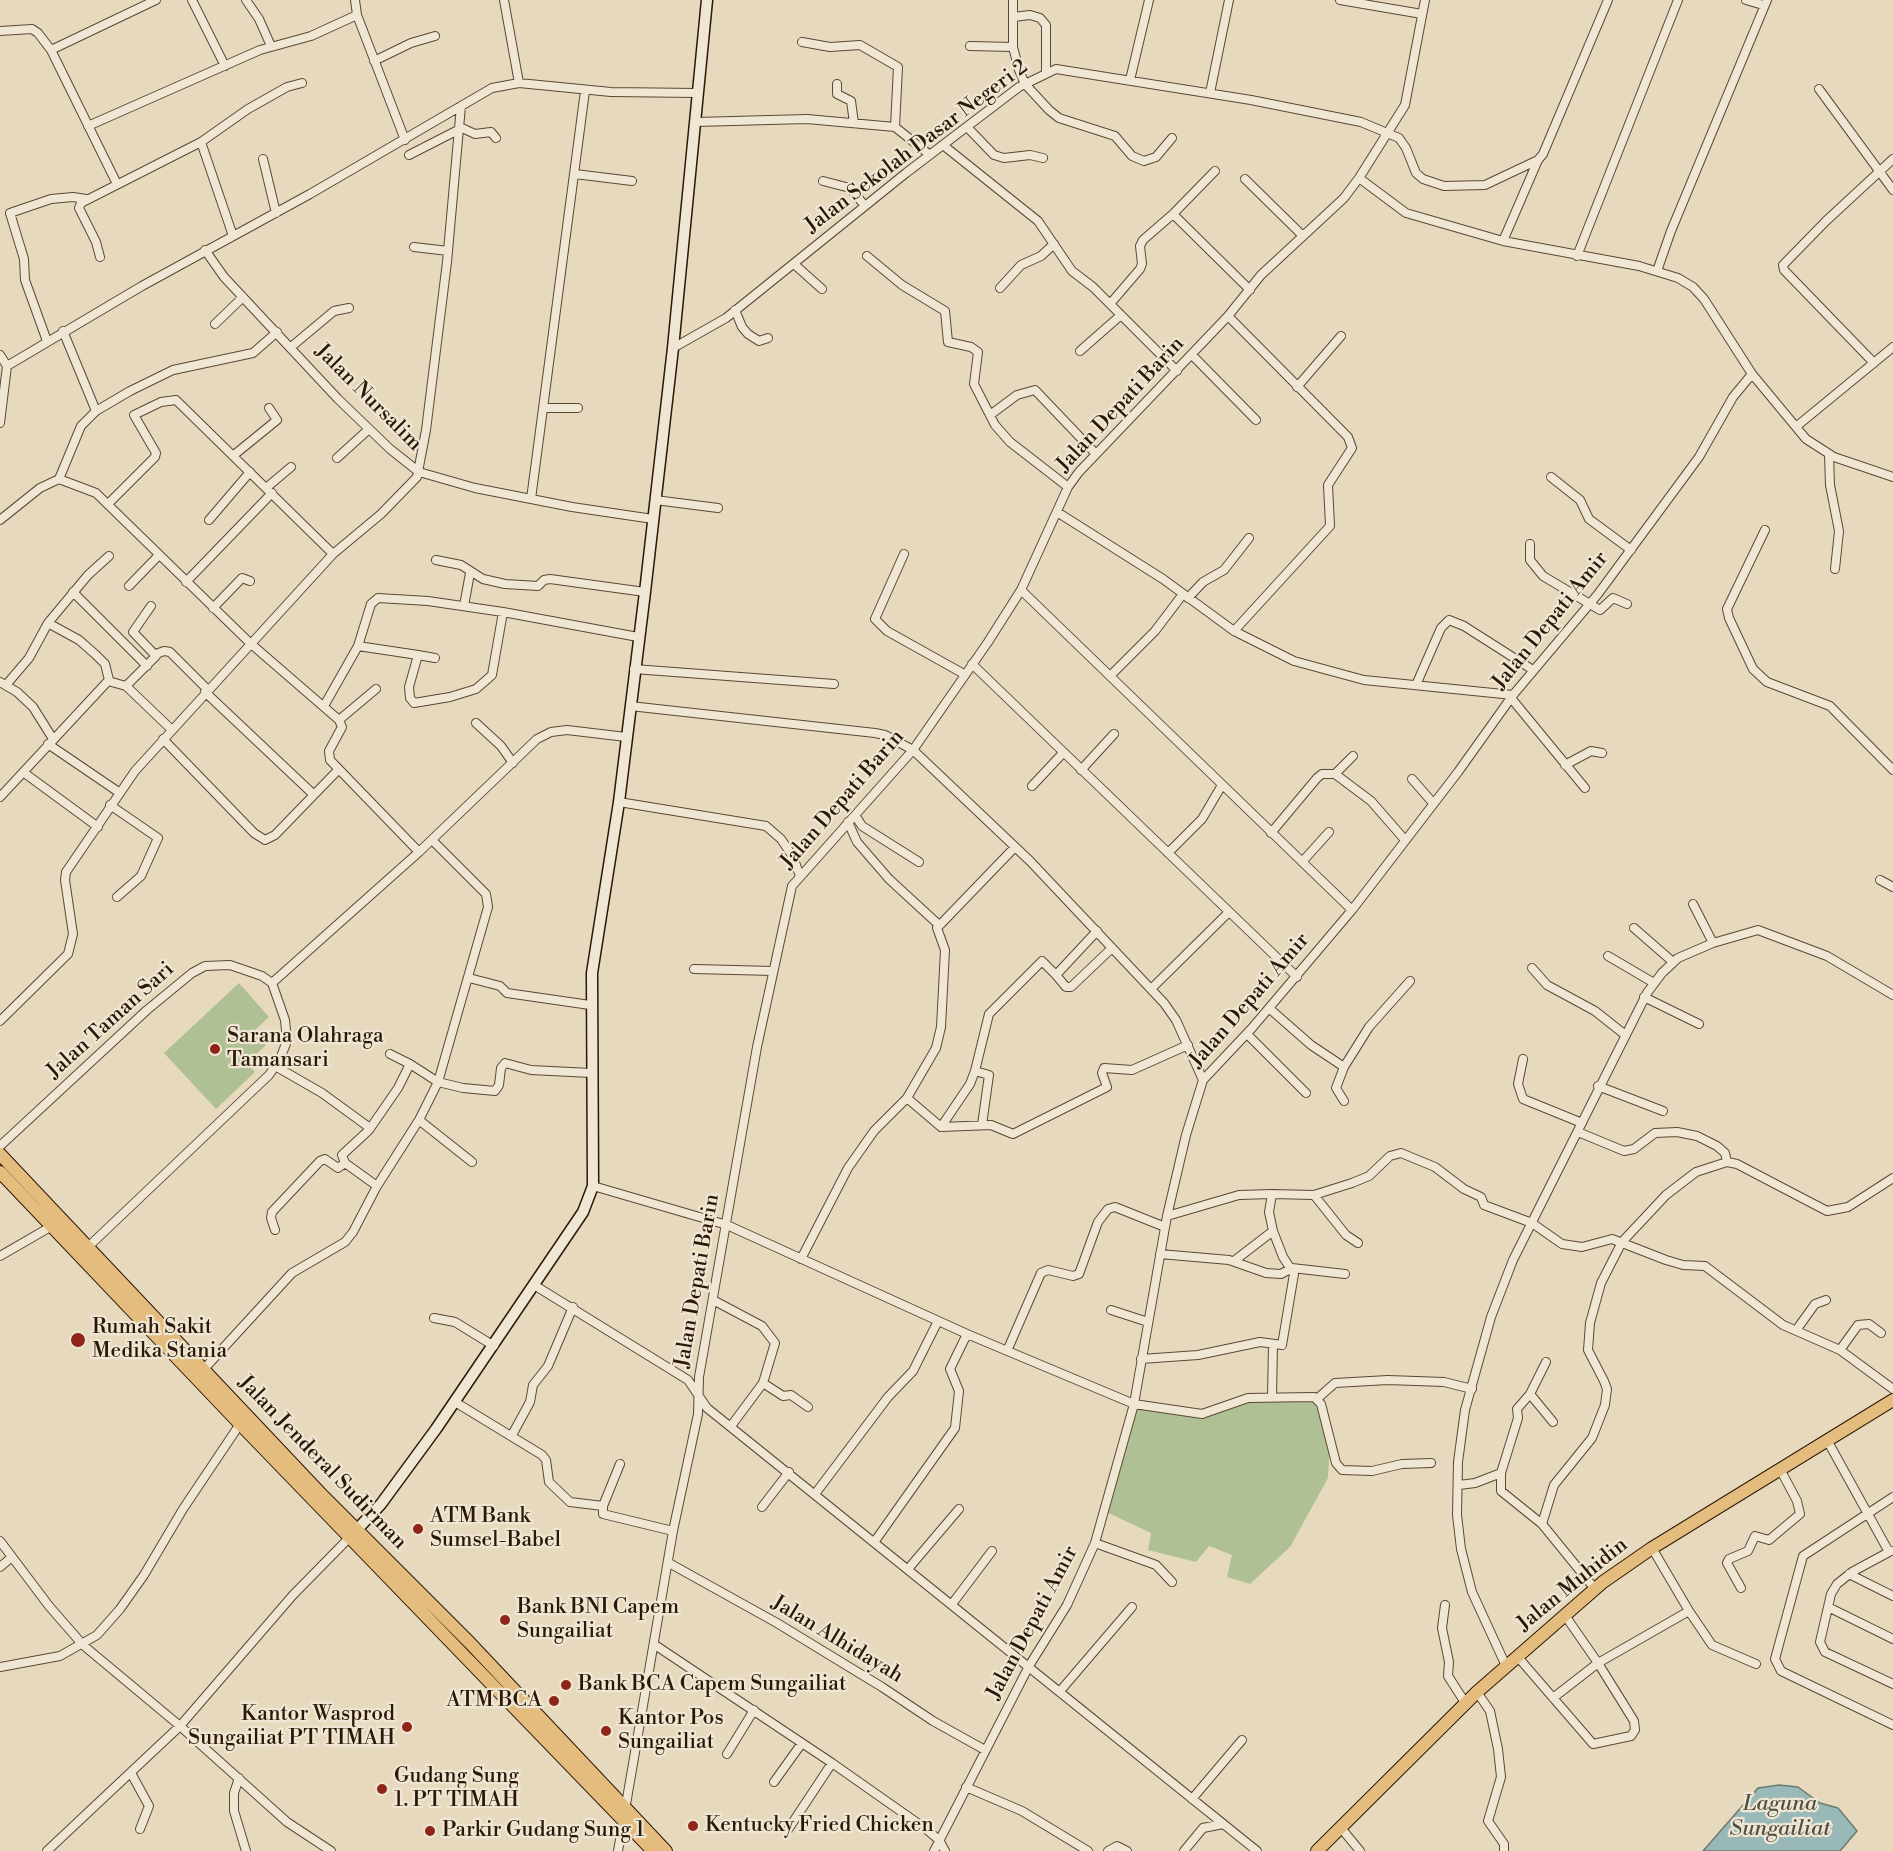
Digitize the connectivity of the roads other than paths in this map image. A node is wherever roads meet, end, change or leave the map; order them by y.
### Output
1 (156, 0) edge
2 (192, 0) edge
3 (246, 0) edge
4 (355, 0) edge
5 (504, 0) edge
6 (707, 0) edge
7 (1013, 0) edge
8 (1149, 0) edge
9 (1229, 0) edge
10 (1340, 0) edge
11 (1425, 0) edge
12 (1608, 0) edge
13 (1678, 0) edge
14 (1746, 0) edge
15 (1765, 2) edge
16 (1422, 14) junction
17 (357, 15) junction
18 (1013, 17) junction
19 (0, 31) edge
20 (435, 36) dead end
21 (802, 42) dead end
22 (271, 46) junction
23 (970, 46) dead end
24 (1013, 47) junction
25 (51, 50) junction
26 (374, 61) junction
27 (225, 66) junction
28 (1046, 72) junction
29 (1130, 80) junction
30 (519, 82) junction
31 (302, 83) dead end
32 (837, 84) dead end
33 (1025, 84) junction
34 (1819, 89) dead end
35 (585, 91) junction
36 (698, 93) junction
37 (1210, 93) junction
38 (461, 106) junction
39 (695, 122) junction
40 (854, 123) junction
41 (88, 126) junction
42 (895, 127) junction
43 (967, 127) junction
44 (460, 128) junction
45 (1386, 133) junction
46 (496, 138) dead end
47 (1172, 138) dead end
48 (405, 140) junction
49 (201, 142) junction
50 (944, 145) junction
51 (409, 154) dead end
52 (930, 155) junction
53 (1043, 158) dead end
54 (263, 159) dead end
55 (1893, 159) edge
56 (1538, 160) junction
57 (1215, 171) dead end
58 (1880, 172) junction
59 (575, 174) junction
60 (1359, 178) junction
61 (1245, 179) dead end
62 (632, 181) dead end
63 (823, 181) dead end
64 (117, 184) junction
65 (1893, 190) edge
66 (86, 199) junction
67 (865, 206) junction
68 (276, 213) junction
69 (1173, 214) junction
70 (233, 236) junction
71 (1303, 236) junction
72 (1503, 241) junction
73 (1054, 244) junction
74 (414, 247) dead end
75 (206, 250) junction
76 (448, 251) junction
77 (867, 256) dead end
78 (1577, 256) junction
79 (100, 257) dead end
80 (794, 264) junction
81 (1657, 271) junction
82 (1000, 288) dead end
83 (822, 289) dead end
84 (1250, 290) junction
85 (243, 297) junction
86 (1110, 304) junction
87 (349, 308) dead end
88 (735, 310) junction
89 (1121, 315) junction
90 (1228, 316) junction
91 (215, 324) dead end
92 (63, 331) junction
93 (277, 332) junction
94 (1341, 336) dead end
95 (768, 338) dead end
96 (47, 341) junction
97 (291, 347) junction
98 (1893, 347) edge
99 (673, 348) junction
100 (1080, 351) dead end
101 (0, 355) edge
102 (1192, 355) junction
103 (1874, 363) junction
104 (6, 366) junction
105 (1177, 370) junction
106 (1752, 374) junction
107 (1297, 387) junction
108 (269, 408) dead end
109 (544, 408) junction
110 (578, 408) dead end
111 (96, 411) junction
112 (990, 415) junction
113 (1256, 420) dead end
114 (0, 423) edge
115 (1797, 426) junction
116 (369, 429) junction
117 (1096, 454) junction
118 (1829, 454) junction
119 (234, 455) junction
120 (337, 458) dead end
121 (291, 466) dead end
122 (250, 472) junction
123 (419, 472) junction
124 (1551, 477) dead end
125 (1893, 477) edge
126 (59, 479) junction
127 (1068, 488) junction
128 (269, 490) junction
129 (531, 499) junction
130 (655, 501) junction
131 (108, 504) junction
132 (718, 508) dead end
133 (1057, 512) junction
134 (653, 519) junction
135 (0, 520) edge
136 (209, 520) dead end
137 (1765, 530) dead end
138 (1249, 538) dead end
139 (1530, 544) dead end
140 (1631, 550) junction
141 (333, 554) junction
142 (904, 554) dead end
143 (159, 555) junction
144 (109, 556) dead end
145 (436, 560) dead end
146 (1835, 569) dead end
147 (470, 573) junction
148 (250, 581) dead end
149 (186, 582) junction
150 (129, 586) dead end
151 (1022, 590) junction
152 (73, 592) junction
153 (645, 592) junction
154 (1186, 596) junction
155 (1590, 604) junction
156 (1627, 604) dead end
157 (152, 606) dead end
158 (464, 606) junction
159 (213, 608) junction
160 (502, 612) junction
161 (48, 623) junction
162 (1234, 631) junction
163 (638, 637) junction
164 (250, 643) junction
165 (358, 646) junction
166 (156, 654) junction
167 (418, 655) junction
168 (435, 658) dead end
169 (972, 664) junction
170 (147, 666) junction
171 (634, 669) junction
172 (1533, 670) junction
173 (964, 674) junction
174 (1110, 676) junction
175 (109, 680) junction
176 (3, 683) edge
177 (834, 684) dead end
178 (1416, 685) junction
179 (126, 686) junction
180 (376, 689) dead end
181 (206, 691) junction
182 (1512, 697) junction
183 (324, 706) junction
184 (630, 706) junction
185 (339, 720) junction
186 (477, 723) dead end
187 (172, 730) junction
188 (1114, 734) dead end
189 (626, 737) junction
190 (163, 740) junction
191 (50, 742) junction
192 (913, 750) junction
193 (1063, 753) junction
194 (1602, 753) dead end
195 (1353, 756) dead end
196 (513, 763) junction
197 (1565, 765) junction
198 (338, 770) junction
199 (1081, 770) junction
200 (1893, 770) edge
201 (23, 771) junction
202 (1335, 774) junction
203 (1412, 779) dead end
204 (1222, 785) junction
205 (1032, 786) dead end
206 (1585, 788) dead end
207 (120, 793) junction
208 (313, 794) junction
209 (0, 797) edge
210 (619, 802) junction
211 (1432, 803) junction
212 (110, 805) junction
213 (855, 815) junction
214 (849, 824) junction
215 (98, 826) junction
216 (862, 826) junction
217 (1329, 832) dead end
218 (1271, 833) junction
219 (432, 840) junction
220 (1405, 840) junction
221 (1015, 847) junction
222 (419, 852) junction
223 (1168, 853) junction
224 (919, 862) dead end
225 (1302, 862) junction
226 (800, 876) junction
227 (1880, 880) dead end
228 (1893, 887) edge
229 (117, 897) dead end
230 (1694, 904) dead end
231 (1352, 910) junction
232 (1229, 912) junction
233 (939, 925) junction
234 (1634, 927) dead end
235 (1097, 931) junction
236 (1713, 943) junction
237 (1112, 948) junction
238 (1608, 956) dead end
239 (1673, 963) junction
240 (1532, 968) dead end
241 (694, 969) dead end
242 (773, 971) junction
243 (1056, 975) junction
244 (1296, 977) junction
245 (469, 978) junction
246 (1410, 981) dead end
247 (272, 983) junction
248 (1654, 983) junction
249 (1151, 989) junction
250 (1893, 995) edge
251 (1644, 997) junction
252 (590, 1005) junction
253 (1270, 1009) junction
254 (0, 1021) edge
255 (1699, 1024) dead end
256 (1247, 1034) junction
257 (1624, 1034) junction
258 (1188, 1045) junction
259 (390, 1054) dead end
260 (1523, 1059) dead end
261 (410, 1064) junction
262 (275, 1066) junction
263 (1344, 1067) junction
264 (975, 1071) junction
265 (591, 1073) junction
266 (1203, 1080) junction
267 (438, 1082) junction
268 (1598, 1086) junction
269 (1306, 1093) dead end
270 (907, 1098) junction
271 (1344, 1101) dead end
272 (1663, 1111) dead end
273 (419, 1120) junction
274 (1582, 1123) junction
275 (982, 1125) junction
276 (941, 1127) junction
277 (370, 1128) junction
278 (1578, 1132) junction
279 (0, 1146) edge
280 (0, 1154) edge
281 (472, 1162) dead end
282 (1727, 1162) junction
283 (345, 1163) junction
284 (0, 1172) edge
285 (1893, 1178) edge
286 (376, 1186) junction
287 (593, 1186) junction
288 (1272, 1194) junction
289 (1314, 1195) junction
290 (1167, 1216) junction
291 (1532, 1223) junction
292 (727, 1225) junction
293 (52, 1226) junction
294 (1165, 1227) junction
295 (275, 1230) dead end
296 (1273, 1231) junction
297 (1358, 1243) dead end
298 (1629, 1245) junction
299 (88, 1247) junction
300 (1160, 1254) junction
301 (0, 1256) edge
302 (801, 1259) junction
303 (1234, 1262) junction
304 (1292, 1268) junction
305 (1345, 1274) dead end
306 (534, 1286) junction
307 (713, 1300) junction
308 (1826, 1300) dead end
309 (573, 1307) junction
310 (1111, 1310) dead end
311 (434, 1318) dead end
312 (938, 1321) junction
313 (1148, 1322) junction
314 (1797, 1329) junction
315 (1881, 1333) dead end
316 (967, 1334) junction
317 (1272, 1345) junction
318 (494, 1346) junction
319 (1840, 1350) junction
320 (1007, 1351) junction
321 (1141, 1359) junction
322 (1546, 1362) dead end
323 (204, 1369) junction
324 (763, 1383) junction
325 (1472, 1389) junction
326 (1893, 1389) edge
327 (1530, 1394) junction
328 (699, 1396) junction
329 (1272, 1397) junction
330 (1318, 1398) junction
331 (1893, 1400) edge
332 (454, 1402) junction
333 (1134, 1404) junction
334 (808, 1407) dead end
335 (1553, 1422) dead end
336 (240, 1424) junction
337 (731, 1426) junction
338 (512, 1435) junction
339 (1827, 1440) junction
340 (1431, 1463) dead end
341 (620, 1464) dead end
342 (1780, 1469) junction
343 (789, 1473) junction
344 (1500, 1473) junction
345 (1458, 1485) junction
346 (815, 1494) junction
347 (1893, 1497) edge
348 (603, 1506) junction
349 (762, 1506) dead end
350 (959, 1509) dead end
351 (1867, 1514) junction
352 (1542, 1524) junction
353 (673, 1531) junction
354 (354, 1533) junction
355 (0, 1541) edge
356 (875, 1541) junction
357 (1095, 1543) junction
358 (1652, 1548) junction
359 (992, 1551) dead end
360 (1891, 1551) edge
361 (12, 1557) junction
362 (669, 1563) junction
363 (0, 1567) edge
364 (908, 1569) junction
365 (1849, 1574) junction
366 (1172, 1582) dead end
367 (1741, 1588) dead end
368 (1595, 1589) junction
369 (1893, 1596) edge
370 (952, 1604) junction
371 (1445, 1605) dead end
372 (1131, 1607) dead end
373 (1828, 1607) junction
374 (1689, 1611) junction
375 (1564, 1614) junction
376 (1893, 1639) edge
377 (83, 1645) junction
378 (655, 1645) junction
379 (1517, 1656) junction
380 (1598, 1663) junction
381 (1756, 1664) dead end
382 (1029, 1666) junction
383 (1503, 1666) junction
384 (0, 1667) edge
385 (1893, 1684) edge
386 (1060, 1690) junction
387 (1479, 1691) junction
388 (1552, 1698) junction
389 (1466, 1704) junction
390 (754, 1710) junction
391 (1893, 1725) edge
392 (180, 1726) junction
393 (1242, 1740) dead end
394 (802, 1743) junction
395 (985, 1750) junction
396 (727, 1754) dead end
397 (832, 1763) junction
398 (131, 1773) junction
399 (239, 1778) junction
400 (774, 1782) dead end
401 (966, 1787) junction
402 (1192, 1799) junction
403 (625, 1816) junction
404 (1223, 1824) junction
405 (789, 1827) dead end
406 (1341, 1828) junction
407 (140, 1829) dead end
408 (939, 1840) junction
409 (47, 1851) edge
410 (246, 1851) edge
411 (331, 1851) edge
412 (618, 1851) edge
413 (653, 1851) edge
414 (666, 1851) edge
415 (934, 1851) edge
416 (945, 1851) edge
417 (1088, 1851) edge
418 (1108, 1851) edge
419 (1127, 1851) edge
420 (1184, 1851) edge
421 (1257, 1851) edge
422 (1317, 1851) edge
423 (1360, 1851) edge
424 (1504, 1851) edge

1 - 25 street
2 - 27 street
3 - 22 street
4 - 17 street
5 - 30 street
6 - 36 main road
7 - 18 street
8 - 29 street
9 - 37 street
10 - 16 street
11 - 16 street, Jalan Depati Barin
12 - 56 street
13 - 78 street
14 - 15 street
15 - 81 street
16 - 45 street, Jalan Depati Barin
17 - 22 street
17 - 26 street
18 - 24 street
18 - 28 street
19 - 25 street
20 - 26 street
21 - 42 street
22 - 27 street
23 - 24 street
24 - 33 street
25 - 41 street
26 - 48 street
27 - 41 street
28 - 29 street, Jalan Sekolah Dasar Negeri 2
28 - 33 street, Jalan Sekolah Dasar Negeri 2
29 - 37 street, Jalan Sekolah Dasar Negeri 2
30 - 35 street
30 - 38 street
31 - 49 street
32 - 40 street
33 - 43 street, Jalan Sekolah Dasar Negeri 2
33 - 47 street
34 - 58 street
35 - 36 street
35 - 59 street
36 - 39 main road
37 - 45 street, Jalan Sekolah Dasar Negeri 2
38 - 44 street
38 - 48 street
39 - 40 street
39 - 99 main road
40 - 42 street
41 - 64 street
42 - 52 street
43 - 50 street, Jalan Sekolah Dasar Negeri 2
43 - 53 street
44 - 46 street
44 - 51 street
44 - 76 street
45 - 56 street, Jalan Sekolah Dasar Negeri 2
45 - 60 street, Jalan Depati Barin
48 - 68 street
49 - 64 street
49 - 70 street
50 - 52 street, Jalan Sekolah Dasar Negeri 2
50 - 73 street
52 - 67 street, Jalan Sekolah Dasar Negeri 2
54 - 68 street
55 - 58 street
56 - 72 street
57 - 69 street
58 - 65 street
58 - 103 street
59 - 62 street
59 - 109 street
60 - 71 street, Jalan Depati Barin
60 - 72 street
61 - 71 street
63 - 67 street
64 - 66 street
66 - 79 street
66 - 96 street
67 - 80 street, Jalan Sekolah Dasar Negeri 2
68 - 70 street
69 - 84 street
69 - 86 street
70 - 75 street
71 - 84 street, Jalan Depati Barin
72 - 78 street
73 - 82 street
73 - 86 street
74 - 76 street
75 - 85 street, Jalan Nursalim
75 - 92 street
76 - 123 street
77 - 112 street
78 - 81 street
80 - 83 street
80 - 88 street, Jalan Sekolah Dasar Negeri 2
81 - 106 street
84 - 90 street, Jalan Depati Barin
85 - 91 street
85 - 93 street, Jalan Nursalim
86 - 89 street
87 - 97 street
88 - 95 street
88 - 99 street, Jalan Sekolah Dasar Negeri 2
89 - 100 street
89 - 105 street
90 - 102 street, Jalan Depati Barin
90 - 107 street
92 - 96 street
92 - 111 street
93 - 97 street, Jalan Nursalim
93 - 111 street
94 - 107 street
96 - 104 street
97 - 116 street, Jalan Nursalim
98 - 103 street
99 - 130 main road
101 - 104 street
102 - 105 street, Jalan Depati Barin
102 - 113 street
103 - 115 street
104 - 114 street
105 - 117 street, Jalan Depati Barin
106 - 115 street
106 - 140 street, Jalan Depati Amir
107 - 162 street
108 - 119 street
109 - 110 street
109 - 129 street
111 - 126 street
112 - 117 street
112 - 127 street
115 - 118 street
116 - 120 street
116 - 123 street, Jalan Nursalim
117 - 127 street, Jalan Depati Barin
118 - 125 street
118 - 146 street
119 - 122 street
119 - 131 street
121 - 128 street
122 - 128 street
122 - 136 street
123 - 129 street, Jalan Nursalim
123 - 141 street
124 - 140 street
126 - 131 street
126 - 135 street
127 - 133 street, Jalan Depati Barin
128 - 141 street
128 - 149 street
129 - 134 street, Jalan Nursalim
130 - 132 street
130 - 134 main road
131 - 143 street
133 - 151 street, Jalan Depati Barin
133 - 154 street
134 - 153 main road
137 - 200 street
138 - 154 street
139 - 155 street
140 - 155 street, Jalan Depati Amir
141 - 164 street
142 - 173 street
143 - 149 street
143 - 150 street
144 - 152 street
145 - 147 street
147 - 153 street
147 - 158 street
148 - 159 street
149 - 159 street
151 - 169 street, Jalan Depati Barin
151 - 174 street
152 - 161 street
152 - 170 street
153 - 163 main road
154 - 162 street
154 - 174 street
155 - 156 street
155 - 172 street, Jalan Depati Amir
157 - 166 street
158 - 160 street
158 - 165 street
159 - 164 street
160 - 163 street
160 - 167 street
161 - 175 street
161 - 176 street
162 - 178 street
163 - 171 main road
164 - 181 street
164 - 183 street
165 - 167 street
165 - 183 street
166 - 170 street
166 - 181 street
167 - 168 street
169 - 173 street, Jalan Depati Barin
169 - 193 street
170 - 179 street
171 - 177 street
171 - 184 main road
172 - 178 street
172 - 182 street, Jalan Depati Amir
173 - 192 street, Jalan Depati Barin
174 - 204 street
175 - 179 street
175 - 191 street
176 - 191 street
178 - 182 street
179 - 187 street
180 - 185 street
181 - 187 street
181 - 208 street
182 - 197 street
182 - 211 street, Jalan Depati Amir
183 - 185 street
184 - 189 main road
184 - 192 street
185 - 198 street
186 - 196 street
187 - 190 street
188 - 199 street
189 - 196 street
189 - 210 main road
190 - 207 street
190 - 208 street
191 - 201 street
191 - 207 street
192 - 213 street, Jalan Depati Barin
192 - 221 street
193 - 199 street
193 - 205 street
194 - 197 street
195 - 202 street
196 - 219 street
197 - 206 street
198 - 208 street
198 - 222 street
199 - 223 street
201 - 209 street
201 - 215 street
202 - 218 street
202 - 220 street
203 - 211 street
204 - 218 street
204 - 223 street
207 - 212 street
210 - 226 street
210 - 252 main road
211 - 220 street, Jalan Depati Amir
212 - 215 street
212 - 229 street
213 - 214 street, Jalan Depati Barin
213 - 216 street
214 - 216 street
214 - 226 street, Jalan Depati Barin
214 - 233 street
215 - 254 street
216 - 224 street
217 - 225 street
218 - 225 street
219 - 222 street
219 - 245 street
220 - 231 street, Jalan Depati Amir
221 - 233 street
221 - 235 street
222 - 247 street
223 - 232 street
225 - 231 street
226 - 242 street, Jalan Depati Barin
227 - 228 street
230 - 236 street
231 - 244 street, Jalan Depati Amir
232 - 244 street
232 - 249 street
233 - 270 street
234 - 239 street
235 - 237 street
235 - 243 street
236 - 239 street
236 - 250 street
237 - 243 street
237 - 249 street
238 - 248 street
239 - 248 street
240 - 257 street
241 - 242 street
242 - 292 street, Jalan Depati Barin
243 - 264 street
244 - 253 street, Jalan Depati Amir
245 - 252 street
245 - 267 street
246 - 263 street
247 - 262 street
247 - 279 street, Jalan Taman Sari
248 - 251 street
249 - 258 street
251 - 255 street
251 - 257 street
252 - 265 main road
253 - 256 street, Jalan Depati Amir
253 - 263 street
256 - 266 street, Jalan Depati Amir
256 - 269 street
257 - 268 street
258 - 266 street
258 - 275 street
259 - 261 street
260 - 274 street
261 - 267 street
261 - 277 street
262 - 277 street
262 - 299 street
263 - 271 street
264 - 275 street
264 - 276 street
265 - 267 street
265 - 287 main road
266 - 290 street, Jalan Depati Amir
267 - 273 street
268 - 272 street
268 - 274 street
270 - 276 street
270 - 302 street
273 - 281 street
273 - 286 street
274 - 278 street
275 - 276 street
277 - 283 street
278 - 282 street
278 - 291 street
280 - 299 highway, Jalan Jenderal Sudirman
282 - 285 street
282 - 298 street
283 - 286 street
283 - 295 street
284 - 293 highway, Jalan Jenderal Sudirman
286 - 323 street
287 - 292 street
287 - 306 main road
288 - 289 street
288 - 290 street
288 - 296 street
289 - 291 street
289 - 297 street
290 - 294 street, Jalan Depati Amir
291 - 298 street
291 - 325 street
292 - 302 street
292 - 307 street, Jalan Depati Barin
293 - 301 street
293 - 336 highway, Jalan Jenderal Sudirman
294 - 300 street, Jalan Depati Amir
294 - 320 street
296 - 303 street
296 - 304 street
298 - 314 street
298 - 352 street
299 - 323 highway, Jalan Jenderal Sudirman
300 - 303 street
300 - 313 street, Jalan Depati Amir
302 - 312 street
303 - 304 street
304 - 305 street
304 - 317 street
306 - 309 street
306 - 318 main road
307 - 324 street
307 - 328 street, Jalan Depati Barin
308 - 314 street
309 - 328 street
309 - 338 street
310 - 313 street
311 - 318 street
312 - 316 street
312 - 346 street
313 - 321 street, Jalan Depati Amir
314 - 319 street
315 - 319 street
316 - 320 street
316 - 356 street
317 - 321 street
317 - 329 street
318 - 332 main road
319 - 326 street
320 - 333 street
321 - 333 street, Jalan Depati Amir
322 - 327 street
323 - 354 highway, Jalan Jenderal Sudirman
324 - 334 street
324 - 337 street
325 - 330 street
325 - 345 street
327 - 335 street
327 - 344 street
328 - 337 street
328 - 353 street, Jalan Depati Barin
329 - 330 street
329 - 333 street
330 - 340 street
331 - 339 highway, Jalan Muhidin
332 - 338 street
332 - 354 main road
333 - 357 street, Jalan Depati Amir
336 - 354 highway, Jalan Jenderal Sudirman
336 - 377 street
337 - 343 street
338 - 348 street
339 - 342 highway, Jalan Muhidin
339 - 351 street
341 - 348 street
342 - 358 highway, Jalan Muhidin
342 - 367 street
343 - 346 street
343 - 349 street
344 - 345 street
344 - 352 street
345 - 383 street
346 - 356 street
347 - 351 street
348 - 353 street
350 - 364 street
351 - 360 street
351 - 391 street
352 - 368 street
353 - 362 street, Jalan Depati Barin
354 - 392 street
354 - 403 highway, Jalan Jenderal Sudirman
355 - 361 street
356 - 364 street
357 - 366 street
357 - 382 street, Jalan Depati Amir
358 - 368 highway, Jalan Muhidin
358 - 374 street
359 - 370 street
360 - 365 street
361 - 363 street
361 - 377 street
362 - 378 street, Jalan Depati Barin
362 - 395 street, Jalan Alhidayah
364 - 370 street
365 - 369 street
365 - 373 street
368 - 375 highway, Jalan Muhidin
370 - 382 street
371 - 389 street
372 - 386 street
373 - 376 street
373 - 385 street
374 - 380 street
374 - 381 street
375 - 379 highway, Jalan Muhidin
375 - 380 street
377 - 384 street
377 - 392 street
378 - 390 street
378 - 403 street, Jalan Depati Barin
379 - 383 highway, Jalan Muhidin
379 - 388 street
380 - 388 street
380 - 388 street
382 - 386 street
382 - 395 street, Jalan Depati Amir
383 - 387 highway, Jalan Muhidin
386 - 402 street
387 - 389 highway, Jalan Muhidin
387 - 424 street
389 - 406 highway, Jalan Muhidin
390 - 394 street
390 - 396 street
392 - 398 street
392 - 399 street
393 - 402 street
394 - 397 street
394 - 400 street
395 - 401 street, Jalan Depati Amir
397 - 405 street
397 - 408 street
398 - 407 street
398 - 409 street
399 - 410 street
399 - 411 street
401 - 408 street, Jalan Depati Amir
401 - 417 street
402 - 404 street
403 - 412 street, Jalan Depati Barin
403 - 413 highway, Jalan Jenderal Sudirman
403 - 414 highway, Jalan Jenderal Sudirman
404 - 420 street
404 - 421 street
406 - 422 highway, Jalan Muhidin
406 - 423 street
408 - 415 street, Jalan Depati Amir
408 - 416 street
418 - 419 street

